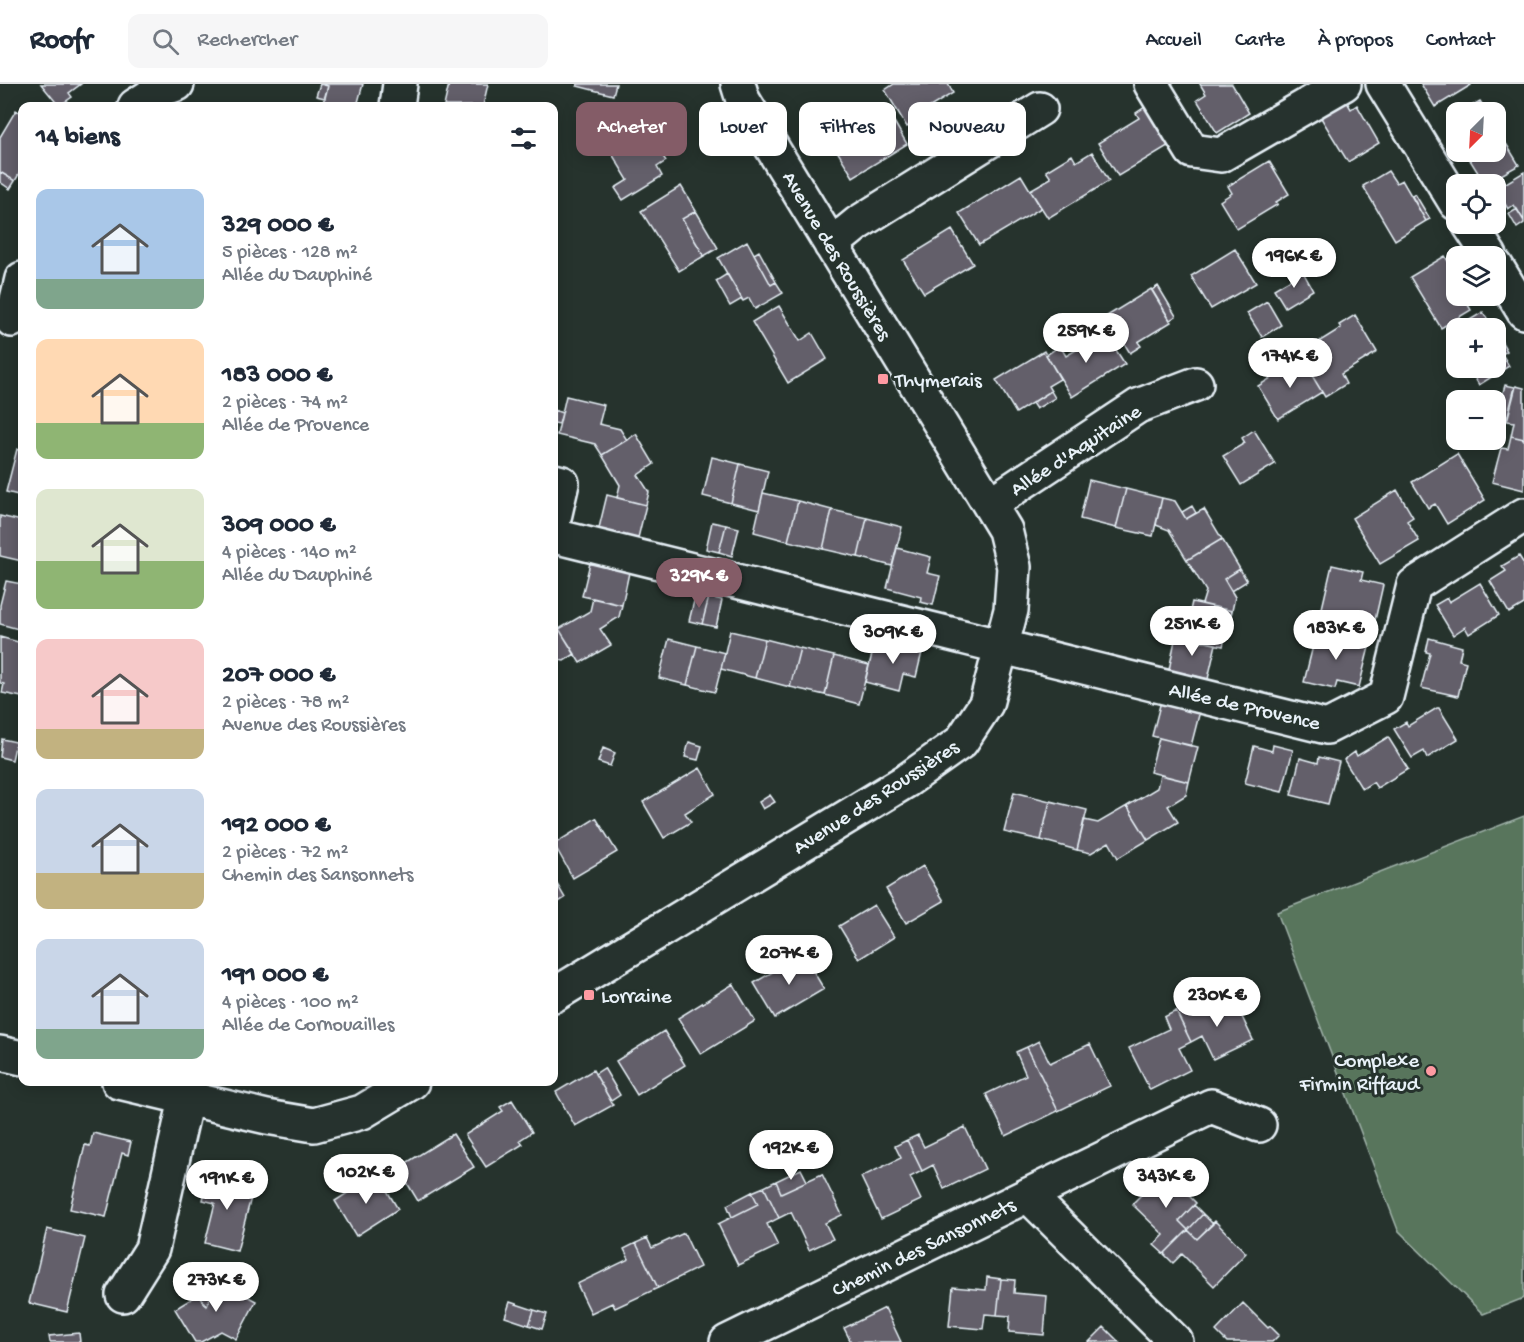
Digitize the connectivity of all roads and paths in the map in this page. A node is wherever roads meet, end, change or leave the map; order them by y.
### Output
1 (177, 84) edge
2 (400, 84) edge
3 (738, 84) edge
4 (1151, 84) edge
5 (1344, 84) edge
6 (1383, 84) edge
7 (141, 102) edge
8 (398, 102) edge
9 (1040, 109) dead end
10 (1446, 187) edge
11 (831, 245) junction
12 (1506, 282) edge
13 (18, 295) edge
14 (1524, 312) edge
15 (12, 320) dead end
16 (1196, 384) dead end
17 (558, 482) edge
18 (558, 500) edge
19 (990, 504) junction
20 (1524, 515) edge
21 (558, 537) edge
22 (1001, 647) junction
23 (558, 993) edge
24 (0, 1053) edge
25 (18, 1057) edge
26 (154, 1086) edge
27 (405, 1086) edge
28 (188, 1090) edge
29 (1259, 1125) dead end
30 (1028, 1194) junction
31 (123, 1295) dead end
32 (727, 1342) edge
33 (1176, 1342) edge

1 - 7 street
2 - 8 street
3 - 11 street, Avenue des Roussières
4 - 5 street
6 - 10 street
9 - 11 street
11 - 19 street, Avenue des Roussières
12 - 14 street
13 - 15 street
16 - 19 street, Allée d'Aquitaine
17 - 18 street
19 - 22 street, Avenue des Roussières
20 - 22 street, Allée de Provence
21 - 22 street, Allée de Provence
22 - 23 street, Avenue des Roussières
24 - 25 street
26 - 28 street
27 - 28 street
28 - 31 street
29 - 30 street
30 - 32 street, Chemin des Sansonnets
30 - 33 street, Chemin des Sansonnets

